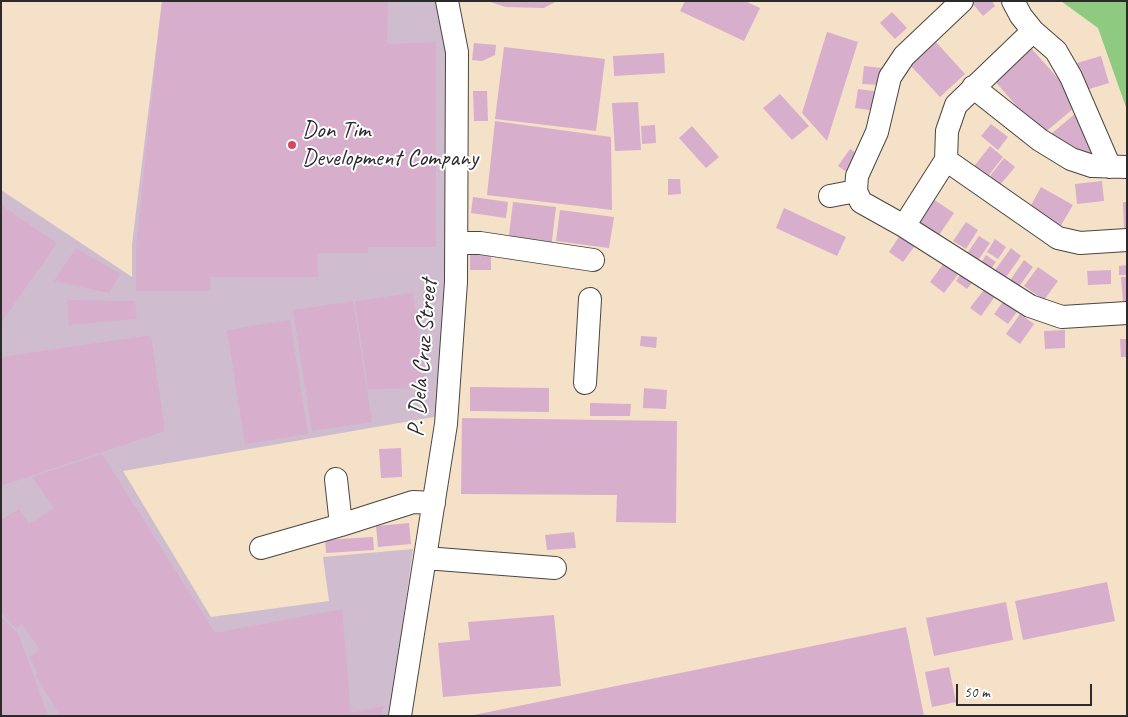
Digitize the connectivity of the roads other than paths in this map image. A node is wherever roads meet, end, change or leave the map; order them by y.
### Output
1 (447, 1) edge
2 (962, 1) edge
3 (1013, 1) edge
4 (1033, 31) junction
5 (973, 87) junction
6 (946, 160) junction
7 (1118, 167) edge
8 (856, 191) junction
9 (830, 196) dead end
10 (904, 226) junction
11 (1127, 240) edge
12 (458, 243) junction
13 (593, 260) dead end
14 (590, 300) dead end
15 (1127, 314) edge
16 (584, 383) dead end
17 (336, 479) dead end
18 (434, 503) junction
19 (341, 525) junction
20 (261, 548) dead end
21 (425, 558) junction
22 (555, 568) dead end
23 (400, 716) edge

1 - 12 street, P. Dela Cruz Street
2 - 8 street
3 - 4 street
4 - 5 street
4 - 7 street
5 - 6 street
5 - 7 street
6 - 10 street
6 - 11 street
8 - 9 street
8 - 10 street
10 - 15 street
12 - 13 street
12 - 18 street, P. Dela Cruz Street
14 - 16 street
17 - 19 street
18 - 19 street
18 - 21 street, P. Dela Cruz Street
19 - 20 street
21 - 22 street
21 - 23 street, P. Dela Cruz Street

